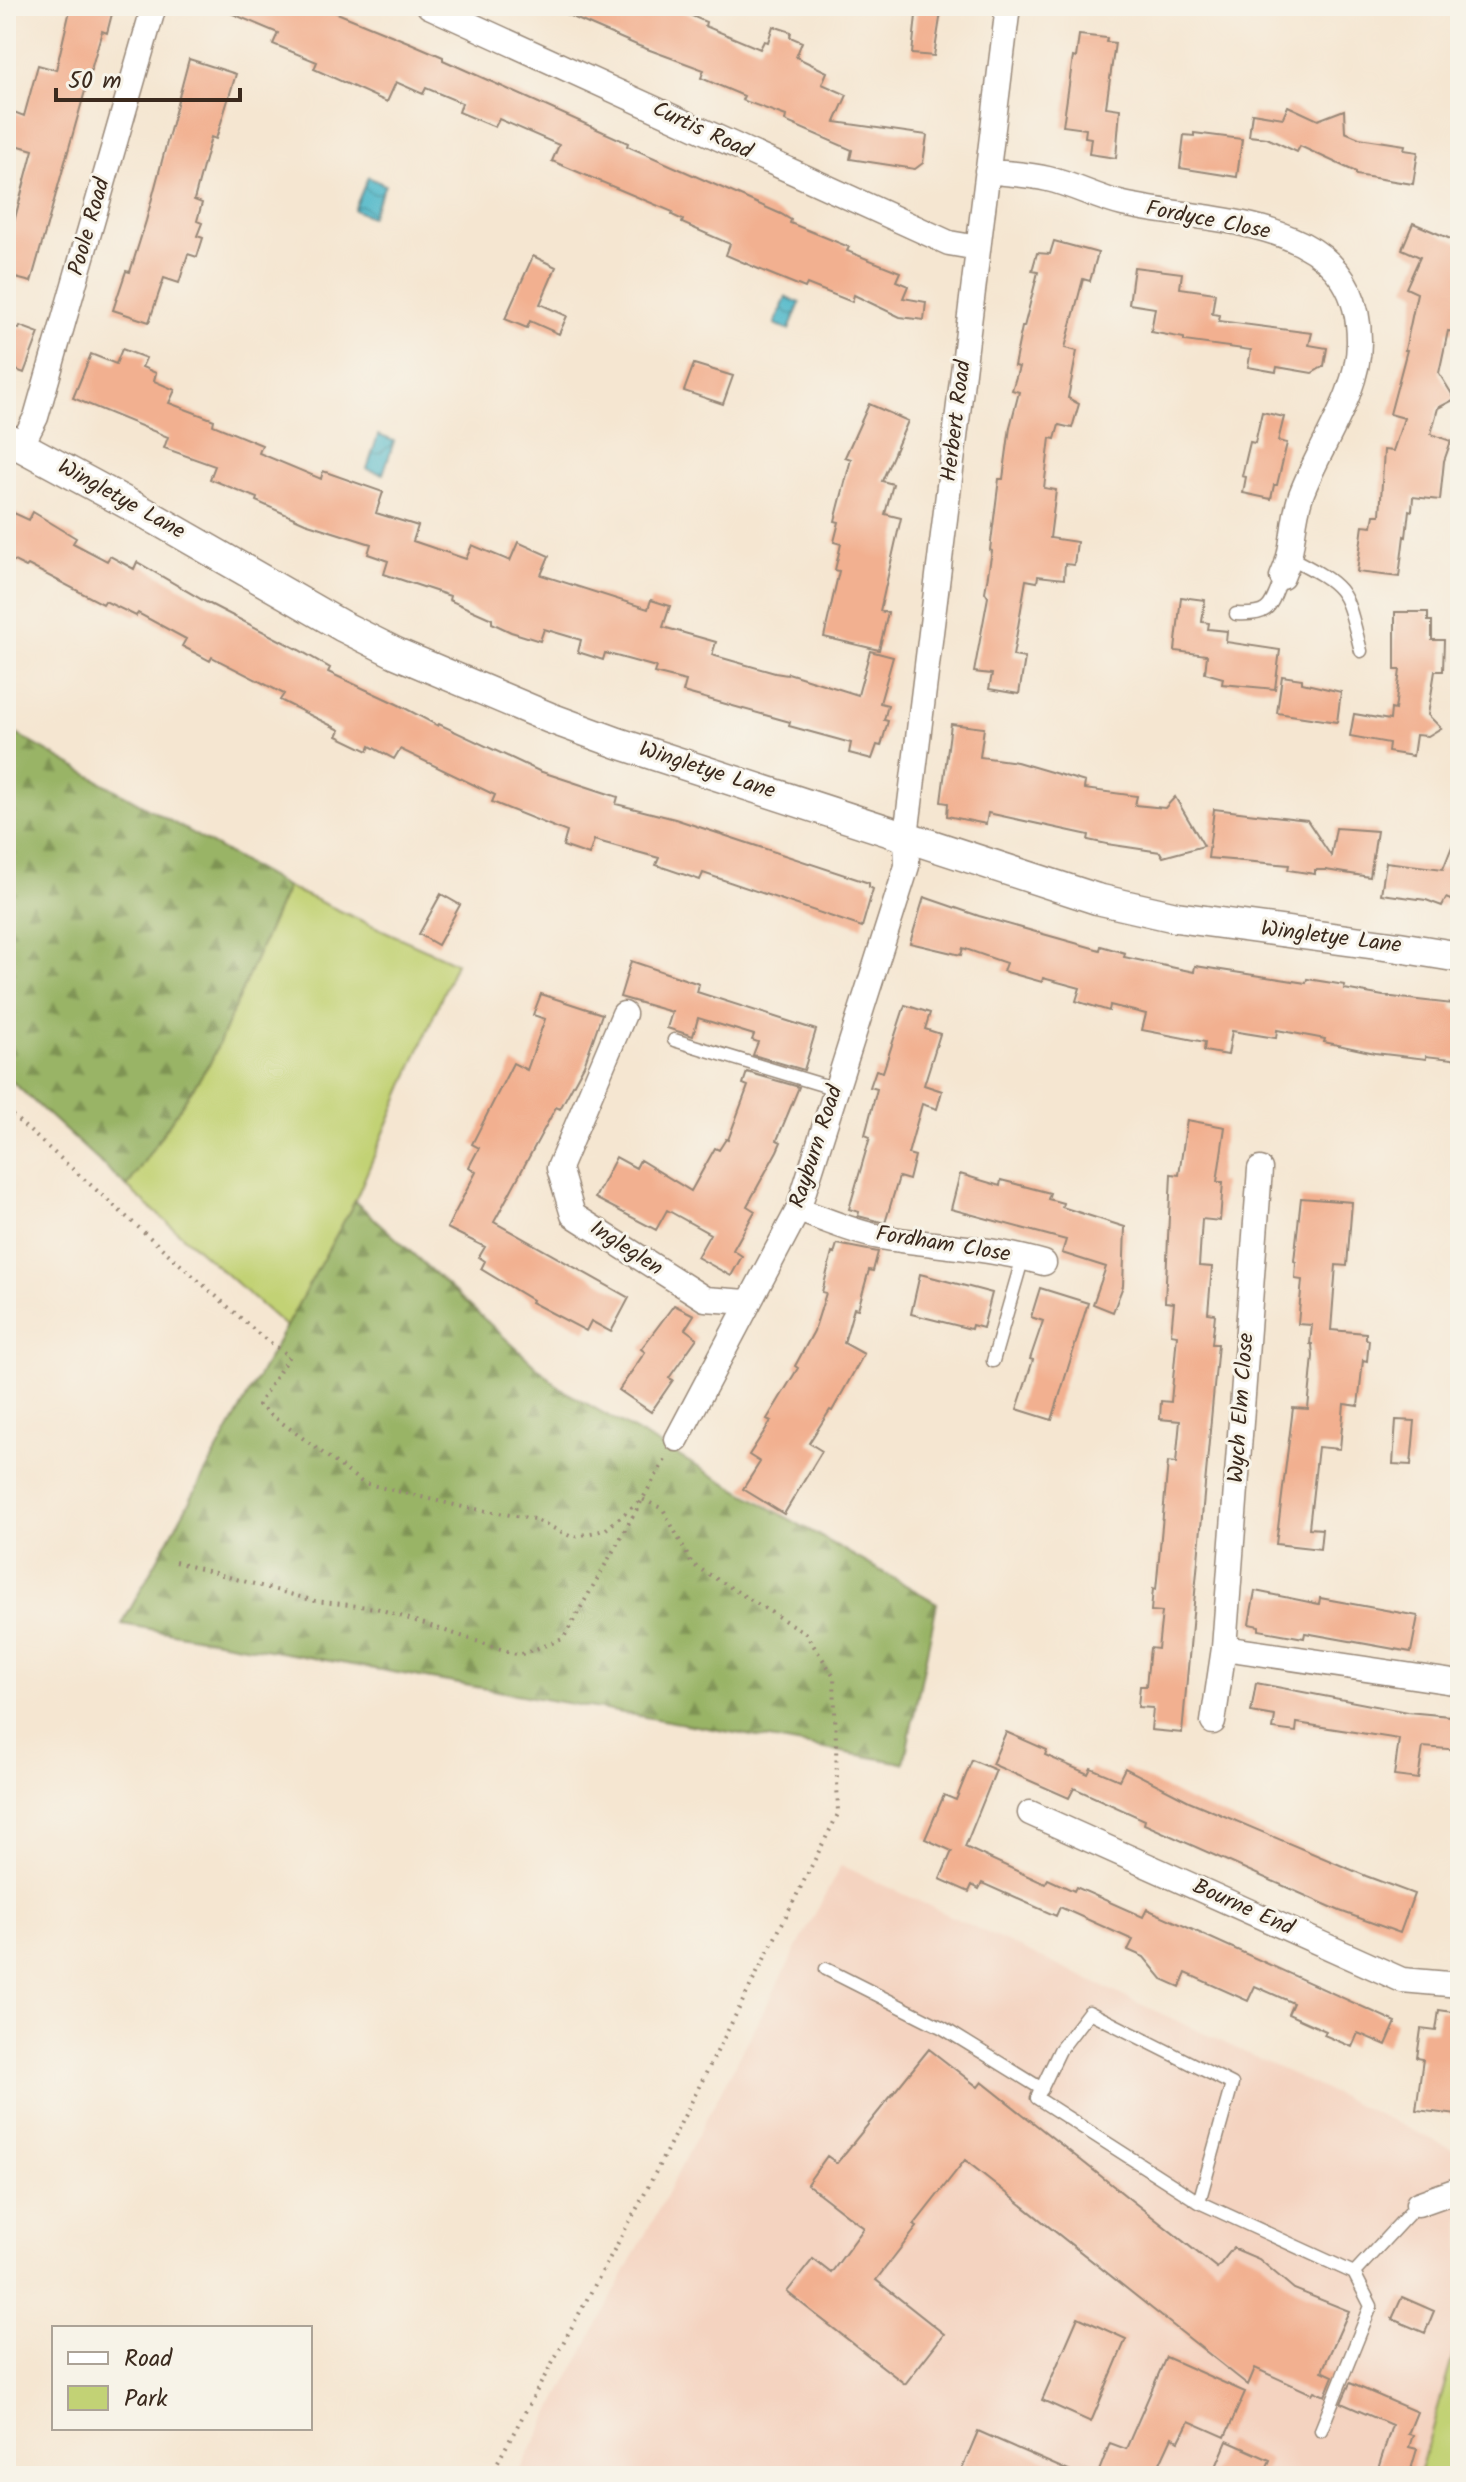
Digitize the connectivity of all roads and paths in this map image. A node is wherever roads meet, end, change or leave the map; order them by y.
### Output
1 (154, 6) edge
2 (429, 6) edge
3 (1008, 6) edge
4 (987, 171) junction
5 (978, 248) junction
6 (14, 442) edge
7 (1287, 568) junction
8 (1236, 614) dead end
9 (1361, 651) dead end
10 (906, 836) junction
11 (1460, 957) edge
12 (624, 1014) dead end
13 (674, 1040) dead end
14 (836, 1089) junction
15 (6, 1110) edge
16 (1260, 1169) dead end
17 (798, 1210) junction
18 (1033, 1260) joint
19 (747, 1302) junction
20 (993, 1361) dead end
21 (677, 1439) joint
22 (642, 1499) junction
23 (175, 1562) dead end
24 (1224, 1648) junction
25 (1460, 1683) edge
26 (1213, 1722) dead end
27 (1030, 1813) dead end
28 (826, 1969) dead end
29 (1460, 1985) edge
30 (1042, 2089) junction
31 (1460, 2189) edge
32 (1199, 2202) junction
33 (1418, 2204) joint
34 (1354, 2273) junction
35 (1321, 2430) dead end
36 (490, 2476) edge

1 - 6 street, Poole Road
2 - 5 street, Curtis Road
3 - 4 street, Herbert Road
4 - 5 street, Herbert Road
4 - 7 street, Fordyce Close
5 - 10 street, Herbert Road
6 - 10 street, Wingletye Lane
7 - 8 lane
7 - 9 lane
10 - 11 street, Wingletye Lane
10 - 14 street, Rayburn Road
12 - 19 street, Ingleglen
13 - 14 lane
14 - 17 street, Rayburn Road
15 - 22 path
16 - 24 street, Wych Elm Close
17 - 18 street, Fordham Close
17 - 19 street, Rayburn Road
18 - 20 lane
19 - 21 street, Rayburn Road
21 - 22 path
22 - 23 path
22 - 36 path
24 - 25 street
24 - 26 street, Wych Elm Close
27 - 29 street, Bourne End
28 - 30 lane
30 - 32 lane
30 - 32 lane
31 - 33 street
32 - 34 lane
33 - 34 lane
34 - 35 lane

